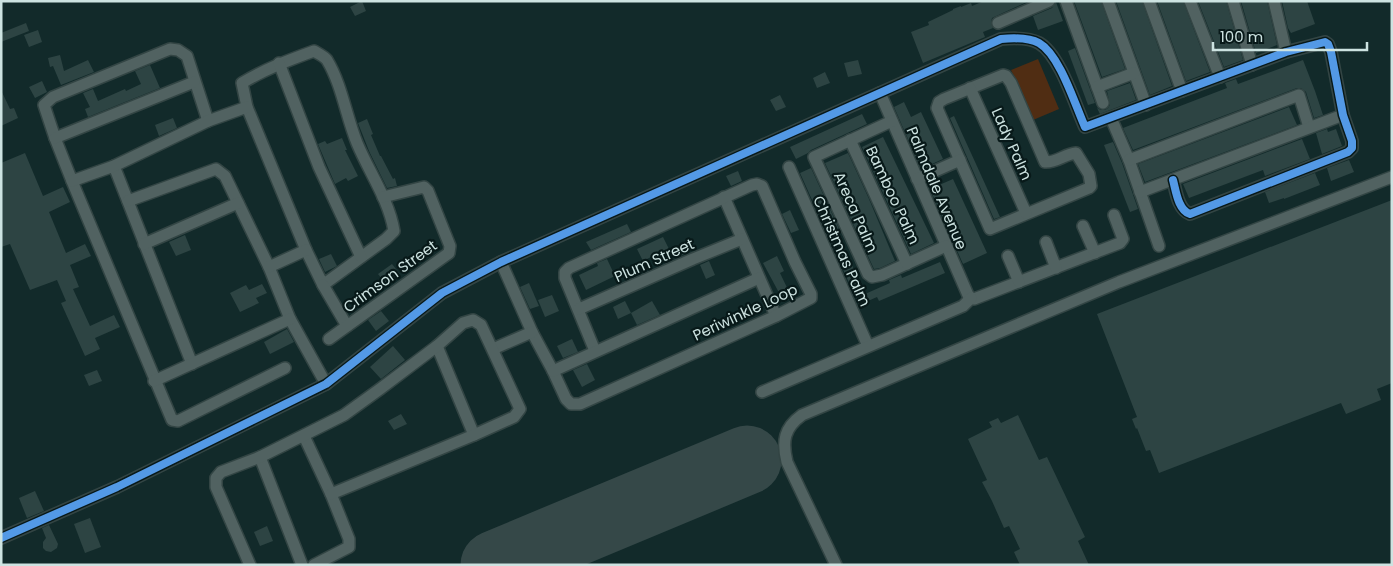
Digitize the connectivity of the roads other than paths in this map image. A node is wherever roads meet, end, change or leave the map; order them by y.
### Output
1 (1049, 1) edge
2 (1066, 1) edge
3 (1108, 1) edge
4 (1149, 1) edge
5 (1190, 1) edge
6 (1233, 1) edge
7 (1274, 1) edge
8 (998, 23) dead end
9 (1286, 52) junction
10 (279, 63) junction
11 (1252, 65) junction
12 (1134, 73) junction
13 (1220, 77) junction
14 (194, 82) junction
15 (1097, 87) junction
16 (970, 88) junction
17 (1182, 91) junction
18 (880, 93) junction
19 (1103, 103) dead end
20 (1146, 105) junction
21 (247, 107) junction
22 (1343, 115) junction
23 (1111, 118) junction
24 (208, 121) junction
25 (892, 121) junction
26 (1309, 127) junction
27 (55, 138) junction
28 (850, 140) junction
29 (960, 160) junction
30 (1129, 160) junction
31 (114, 166) junction
32 (789, 167) dead end
33 (1392, 177) edge
34 (917, 179) junction
35 (1173, 180) junction
36 (72, 181) junction
37 (1140, 192) junction
38 (383, 197) junction
39 (724, 197) junction
40 (128, 201) junction
41 (238, 203) junction
42 (1026, 213) junction
43 (1114, 215) dead end
44 (1083, 226) dead end
45 (742, 239) junction
46 (1046, 242) dead end
47 (144, 244) junction
48 (946, 246) junction
49 (1159, 246) dead end
50 (306, 250) junction
51 (1094, 253) junction
52 (1008, 256) dead end
53 (361, 257) junction
54 (501, 262) junction
55 (907, 264) junction
56 (269, 267) junction
57 (1056, 268) junction
58 (759, 278) junction
59 (1019, 282) junction
60 (323, 285) junction
61 (969, 296) junction
62 (579, 310) junction
63 (776, 316) junction
64 (290, 319) junction
65 (348, 326) junction
66 (532, 332) junction
67 (329, 339) dead end
68 (437, 346) junction
69 (868, 346) junction
70 (493, 349) junction
71 (596, 351) junction
72 (192, 364) junction
73 (285, 368) dead end
74 (553, 371) junction
75 (154, 380) junction
76 (326, 384) junction
77 (762, 392) dead end
78 (474, 435) junction
79 (304, 436) junction
80 (260, 457) junction
81 (331, 494) junction
82 (1, 538) edge
83 (250, 565) edge
84 (302, 565) edge
85 (314, 565) edge
86 (836, 565) edge

1 - 8 street
2 - 15 street
3 - 12 street
4 - 17 street
5 - 13 street
6 - 11 street
7 - 9 street
9 - 11 street
9 - 22 street
10 - 21 street
10 - 38 street
10 - 53 street
11 - 13 street
12 - 15 street
12 - 20 street
13 - 17 street
14 - 24 street
14 - 27 street
14 - 27 street
15 - 19 street
16 - 29 street
16 - 42 street, Lady Palm
16 - 42 street
17 - 20 street
18 - 23 street
18 - 25 street, Palmdale Avenue
18 - 54 street
20 - 23 street
21 - 24 street
21 - 50 street
22 - 26 street
22 - 35 street
23 - 30 street
24 - 31 street
25 - 28 street
25 - 34 street, Palmdale Avenue
26 - 30 street
26 - 35 street
27 - 36 street
28 - 55 street, Bamboo Palm
28 - 55 street, Areca Palm
29 - 34 street
29 - 42 street
30 - 37 street
31 - 36 street
31 - 40 street
32 - 69 street, Christmas Palm
33 - 86 street
34 - 48 street, Palmdale Avenue
35 - 37 street
36 - 75 street
37 - 49 street
38 - 53 street
38 - 65 street, Crimson Street
39 - 45 street
39 - 62 street, Periwinkle Loop
39 - 63 street, Periwinkle Loop
40 - 41 street
40 - 47 street
41 - 47 street
41 - 56 street
43 - 51 street
44 - 51 street
45 - 58 street
45 - 62 street, Plum Street
46 - 57 street
47 - 72 street
48 - 55 street
48 - 61 street, Palmdale Avenue
50 - 56 street
50 - 60 street
51 - 57 street
52 - 59 street
53 - 60 street
54 - 66 street
54 - 76 street
56 - 64 street
57 - 59 street
58 - 63 street
58 - 71 street
59 - 61 street
60 - 65 street
61 - 69 street
62 - 71 street
63 - 74 street, Periwinkle Loop
64 - 72 street
64 - 76 street
65 - 67 street, Crimson Street
66 - 70 street
66 - 74 street
68 - 70 street
68 - 78 street
68 - 79 street
69 - 77 street
70 - 78 street
71 - 74 street
72 - 75 street
73 - 75 street
76 - 82 street
78 - 81 street
79 - 80 street
79 - 81 street
80 - 83 street
80 - 84 street
81 - 85 street

